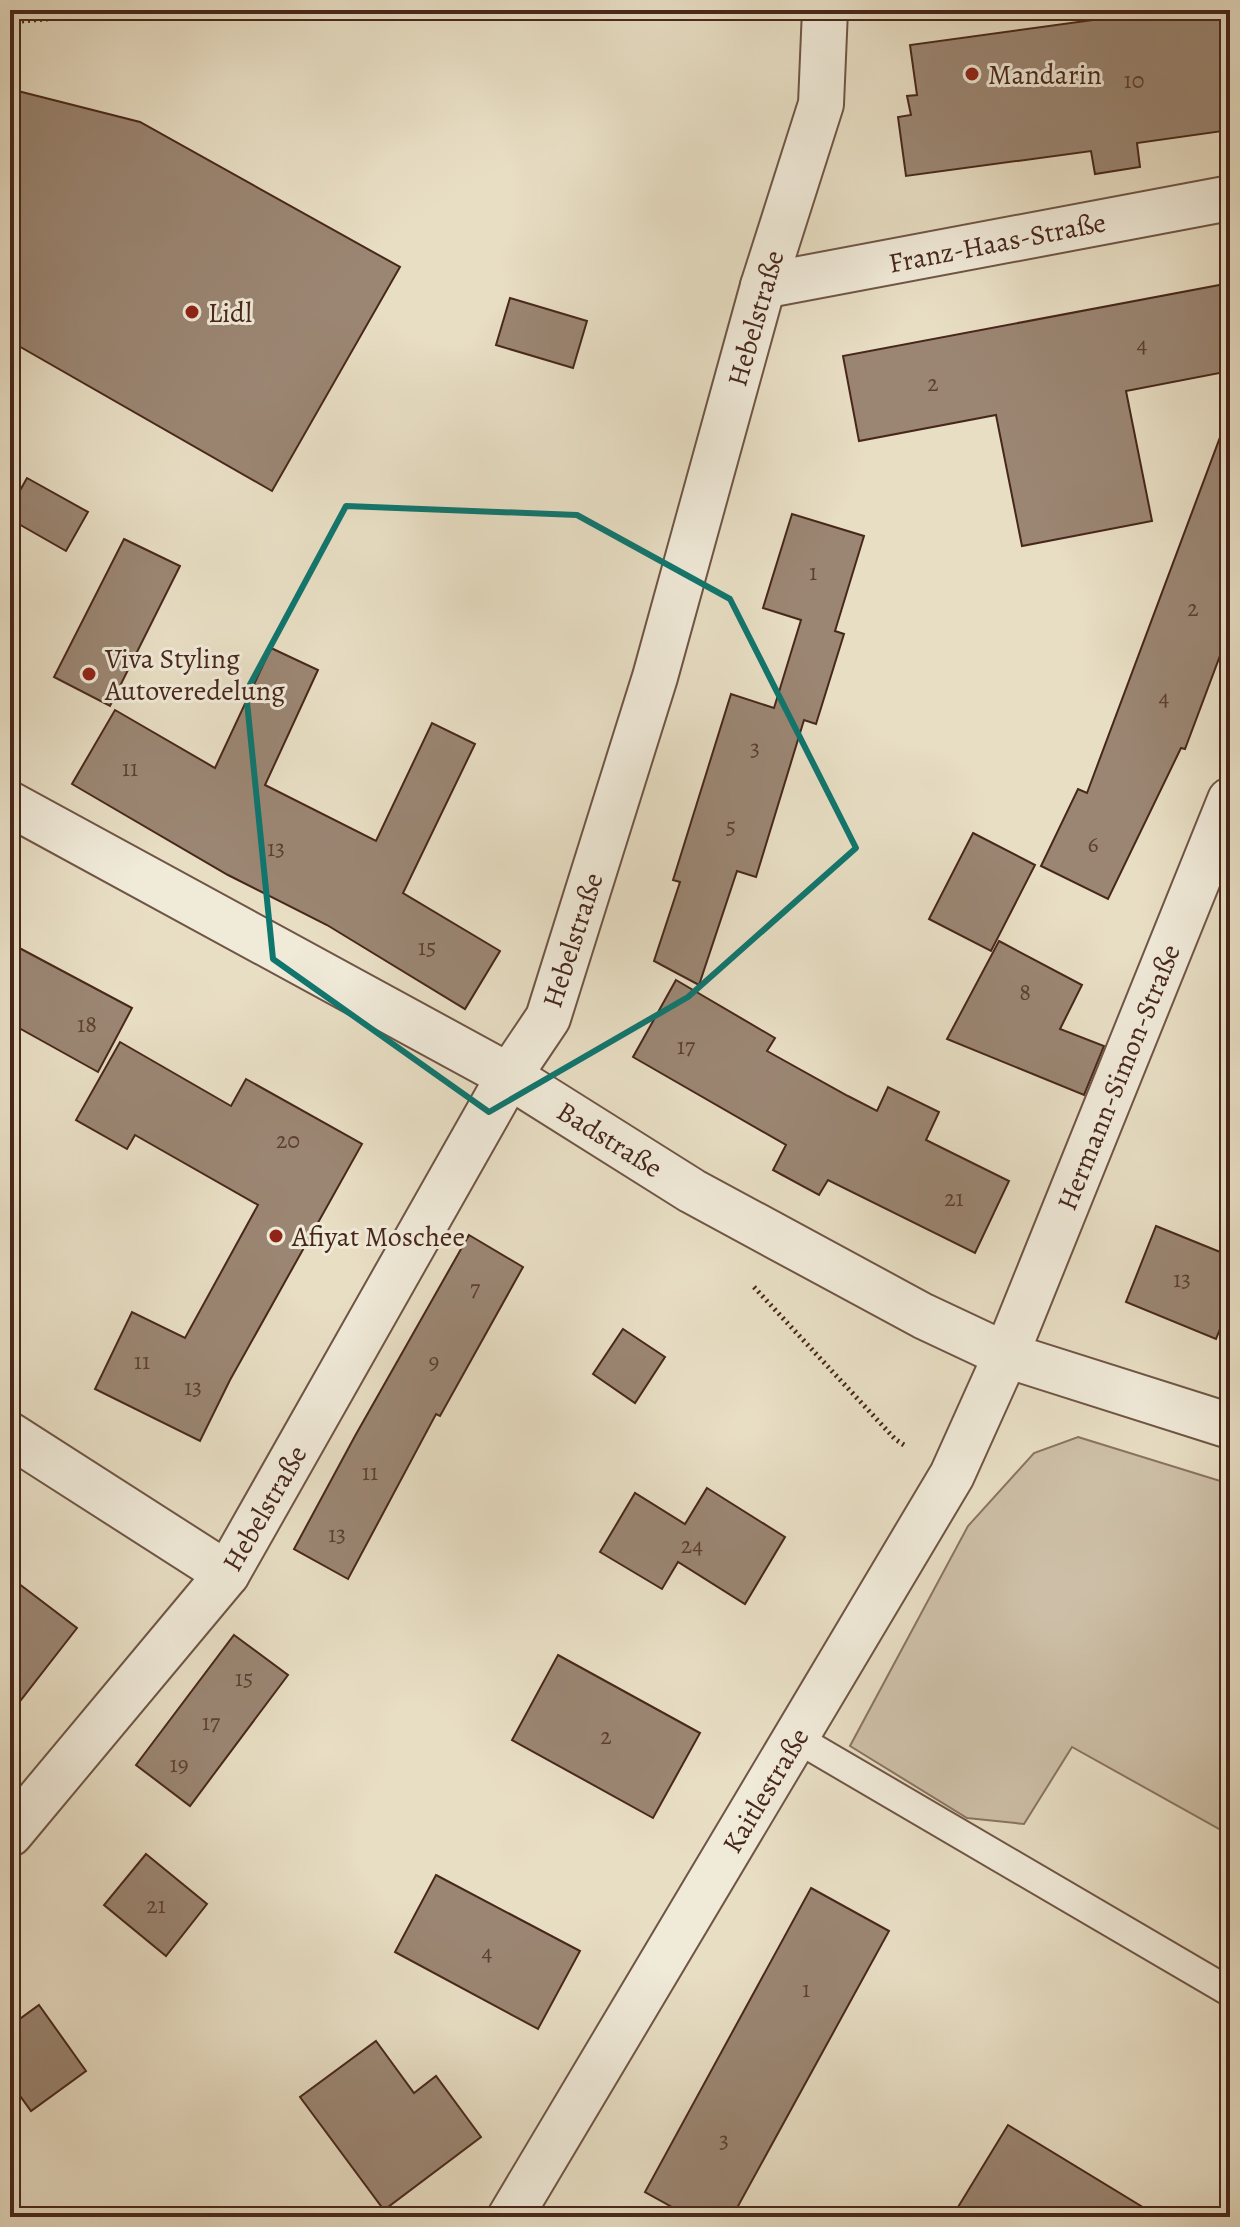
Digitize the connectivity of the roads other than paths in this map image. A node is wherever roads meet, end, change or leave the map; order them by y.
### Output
1 (825, 10) edge
2 (1230, 198) edge
3 (763, 286) junction
4 (1230, 800) edge
5 (10, 804) edge
6 (509, 1076) junction
7 (1006, 1355) junction
8 (1230, 1426) edge
9 (10, 1435) edge
10 (227, 1574) junction
11 (796, 1738) junction
12 (10, 1834) edge
13 (1230, 1992) edge
14 (510, 2217) edge

1 - 3 street, Hebelstraße
2 - 3 street, Franz-Haas-Straße
3 - 6 street, Hebelstraße
4 - 7 street, Hermann-Simon-Straße
5 - 6 street, Badstraße
6 - 7 street, Badstraße
6 - 10 street, Hebelstraße
7 - 8 street, Badstraße
7 - 11 street, Kaitlestraße
9 - 10 street
10 - 12 street, Hebelstraße
11 - 13 lane
11 - 14 street, Kaitlestraße

